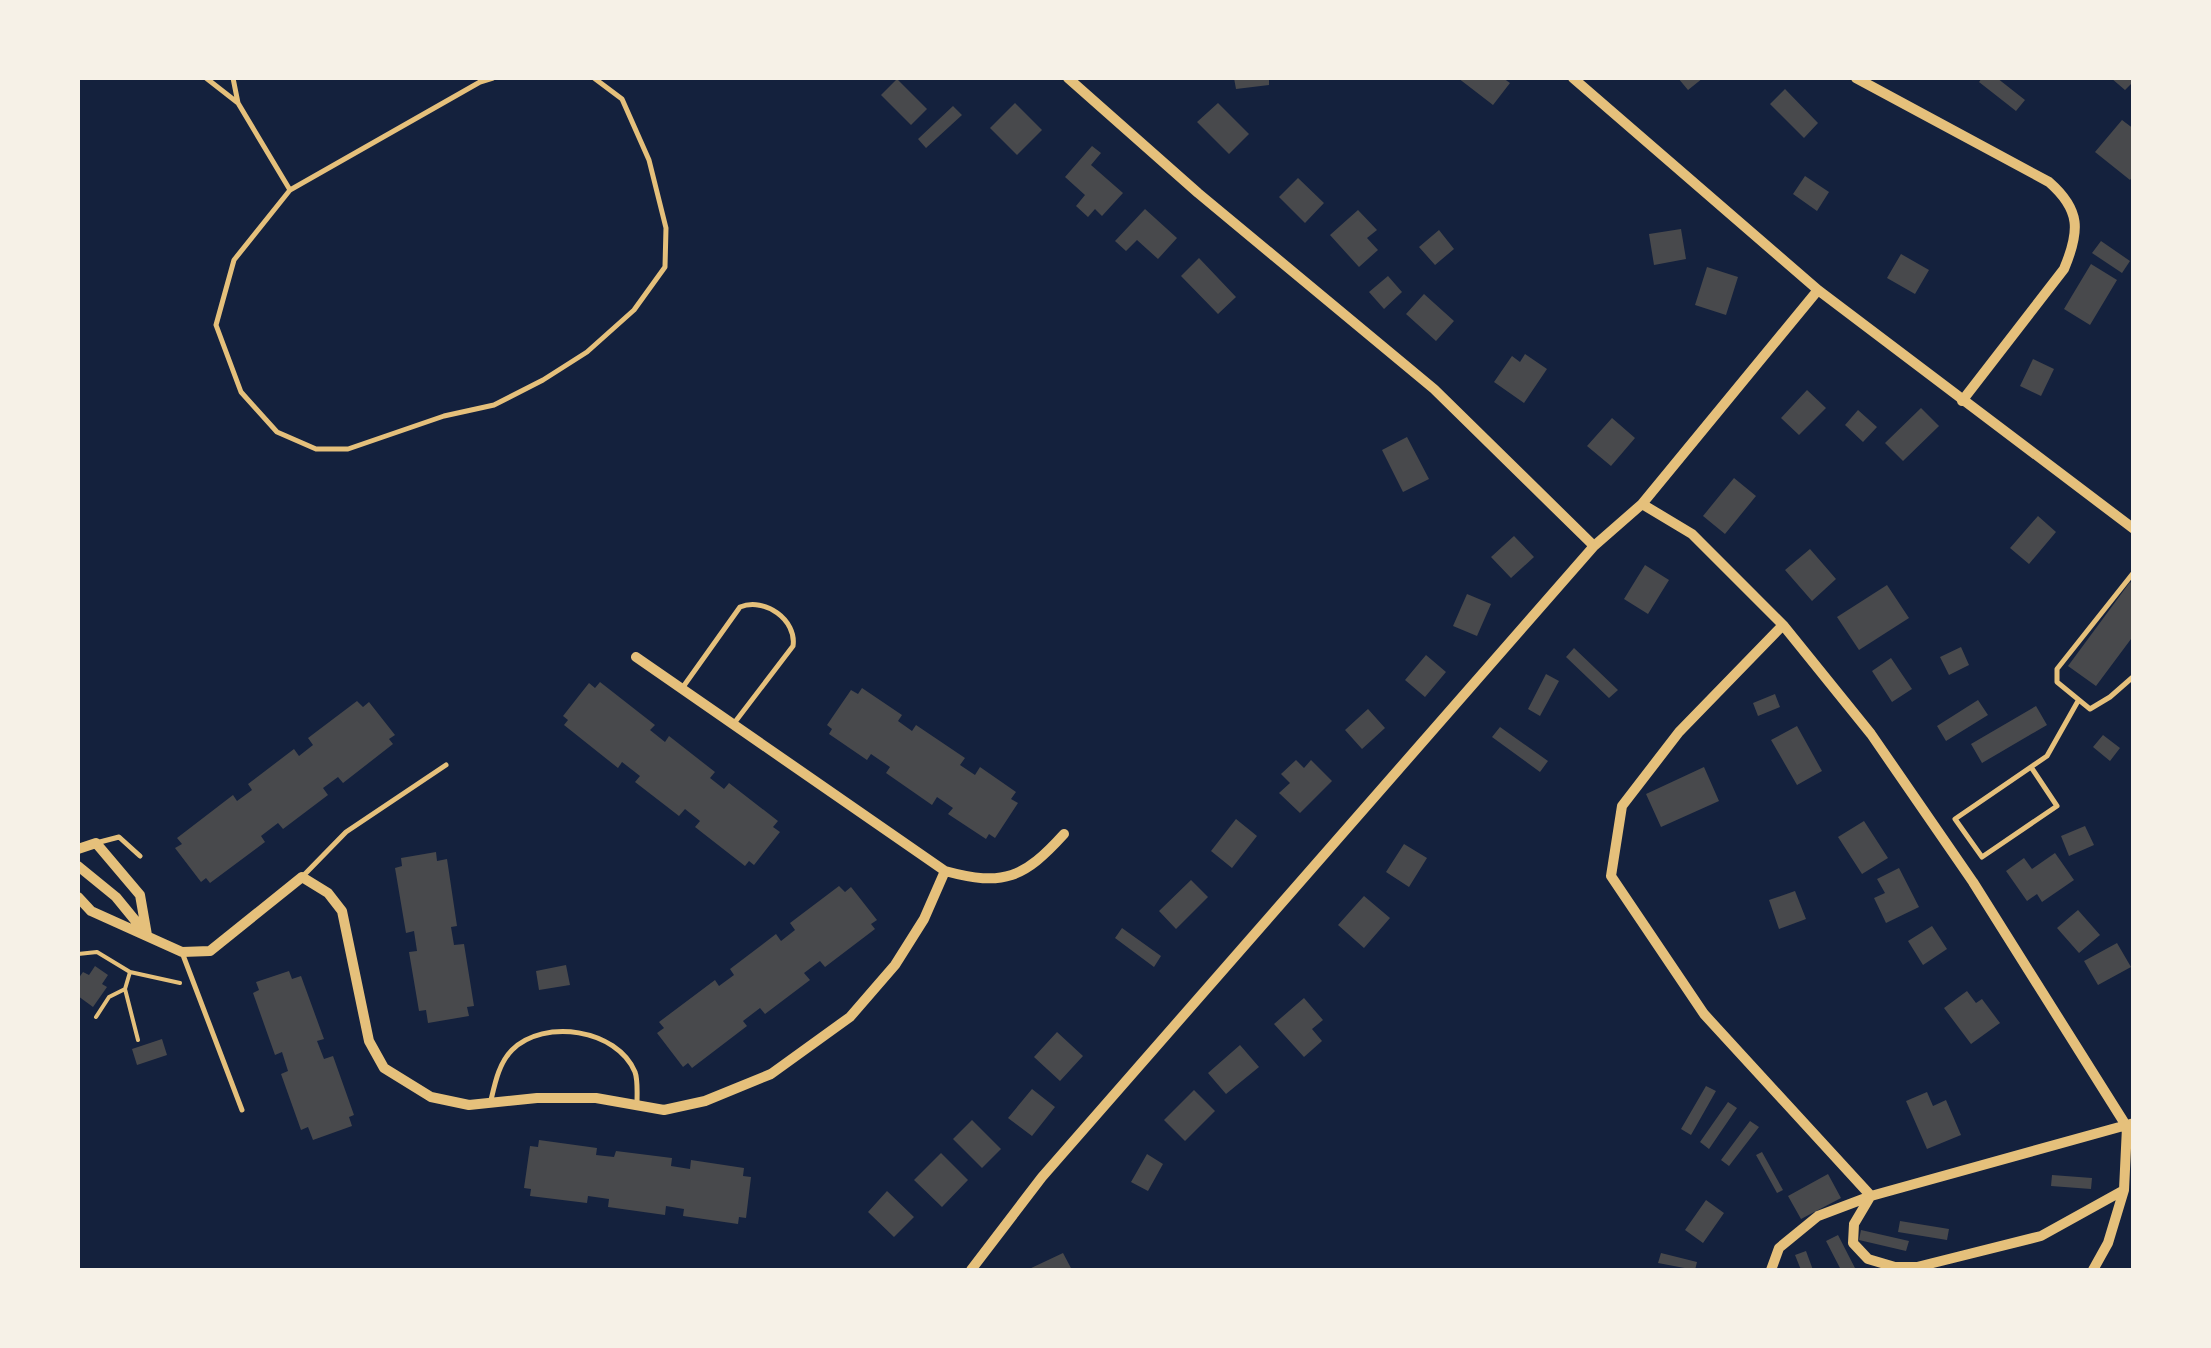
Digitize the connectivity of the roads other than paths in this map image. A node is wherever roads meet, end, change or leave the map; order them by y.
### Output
1 (206, 78) edge
2 (233, 78) edge
3 (493, 78) edge
4 (594, 78) edge
5 (1068, 78) edge
6 (1573, 78) edge
7 (1856, 78) edge
8 (238, 103) junction
9 (290, 190) junction
10 (1818, 290) junction
11 (1962, 401) junction
12 (1642, 504) junction
13 (2134, 528) edge
14 (1594, 546) junction
15 (2134, 572) edge
16 (1783, 625) junction
17 (636, 657) dead end
18 (2134, 676) edge
19 (682, 689) junction
20 (2078, 701) junction
21 (733, 724) junction
22 (446, 766) dead end
23 (2031, 767) junction
24 (1064, 834) dead end
25 (96, 842) junction
26 (78, 849) edge
27 (140, 856) dead end
28 (78, 866) edge
29 (945, 871) junction
30 (302, 877) junction
31 (78, 897) edge
32 (147, 935) junction
33 (182, 952) junction
34 (490, 1103) junction
35 (637, 1105) junction
36 (242, 1110) dead end
37 (2130, 1125) edge
38 (2124, 1190) junction
39 (1871, 1196) junction
40 (971, 1270) edge
41 (1772, 1270) edge
42 (2092, 1270) edge

1 - 8 lane
2 - 8 lane
3 - 9 lane
4 - 9 lane
5 - 14 street
6 - 10 street
7 - 11 street
8 - 9 lane
10 - 11 street
10 - 12 street
11 - 13 street
12 - 14 street
12 - 16 street
14 - 40 street
15 - 20 lane
16 - 37 street
16 - 39 street
17 - 19 street
18 - 20 lane
19 - 21 street
19 - 21 lane
20 - 23 lane
21 - 29 street
22 - 30 lane
23 - 23 lane
24 - 29 street
25 - 26 street
25 - 27 lane
25 - 32 street
28 - 32 street
29 - 35 street
30 - 33 street
30 - 34 street
31 - 32 street
32 - 33 street
33 - 36 lane
34 - 35 street
34 - 35 lane
37 - 38 street
37 - 39 street
38 - 39 street
38 - 42 street
39 - 41 street

